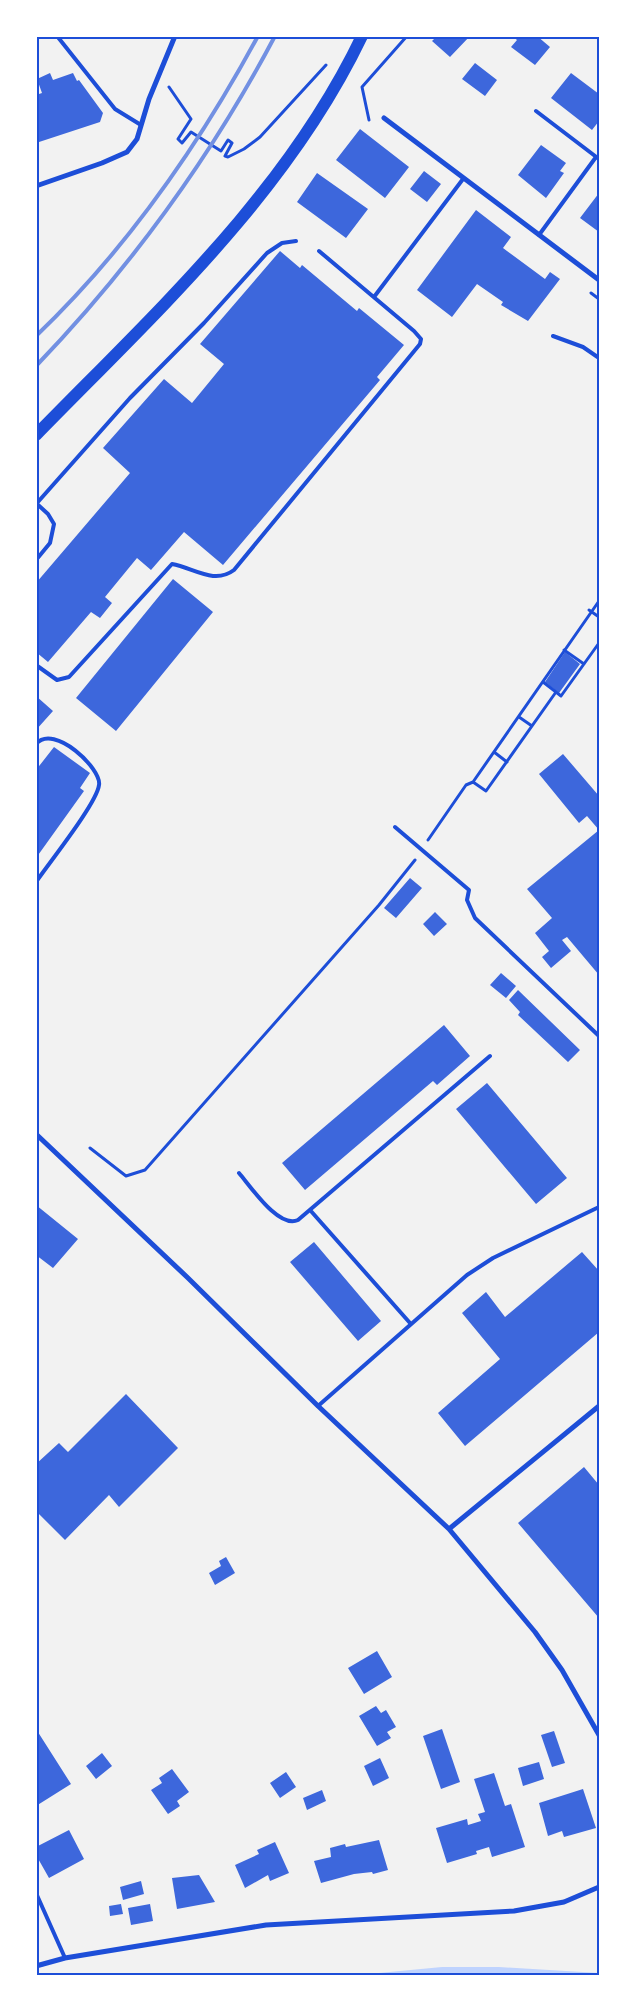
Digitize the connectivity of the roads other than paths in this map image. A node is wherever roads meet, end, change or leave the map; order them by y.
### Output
1 (57, 36) edge
2 (175, 36) edge
3 (362, 36) edge
4 (536, 111) dead end
5 (384, 118) dead end
6 (142, 125) junction
7 (597, 158) edge
8 (463, 179) junction
9 (36, 186) edge
10 (539, 235) junction
11 (296, 241) dead end
12 (319, 251) dead end
13 (599, 280) edge
14 (374, 297) junction
15 (553, 336) dead end
16 (599, 358) edge
17 (36, 435) edge
18 (36, 503) edge
19 (36, 560) edge
20 (36, 665) edge
21 (36, 744) edge
22 (395, 827) dead end
23 (36, 882) edge
24 (599, 1036) edge
25 (490, 1056) dead end
26 (36, 1134) edge
27 (239, 1173) dead end
28 (599, 1208) edge
29 (310, 1210) junction
30 (410, 1323) junction
31 (318, 1406) junction
32 (599, 1406) edge
33 (449, 1529) junction
34 (599, 1736) edge
35 (599, 1887) edge
36 (36, 1893) edge
37 (66, 1958) junction
38 (36, 1966) edge

1 - 6 lane
2 - 6 street
3 - 17 main road
4 - 7 lane
5 - 8 street
6 - 9 street
7 - 10 lane
8 - 10 street
8 - 14 lane
10 - 13 street
11 - 18 lane
12 - 14 lane
14 - 20 lane
15 - 16 lane
18 - 19 lane
21 - 23 lane
22 - 24 lane
25 - 29 lane
26 - 31 street
27 - 29 lane
28 - 30 lane
29 - 30 lane
30 - 31 lane
31 - 33 street
32 - 33 street
33 - 34 street
35 - 37 street
36 - 37 lane
37 - 38 street

